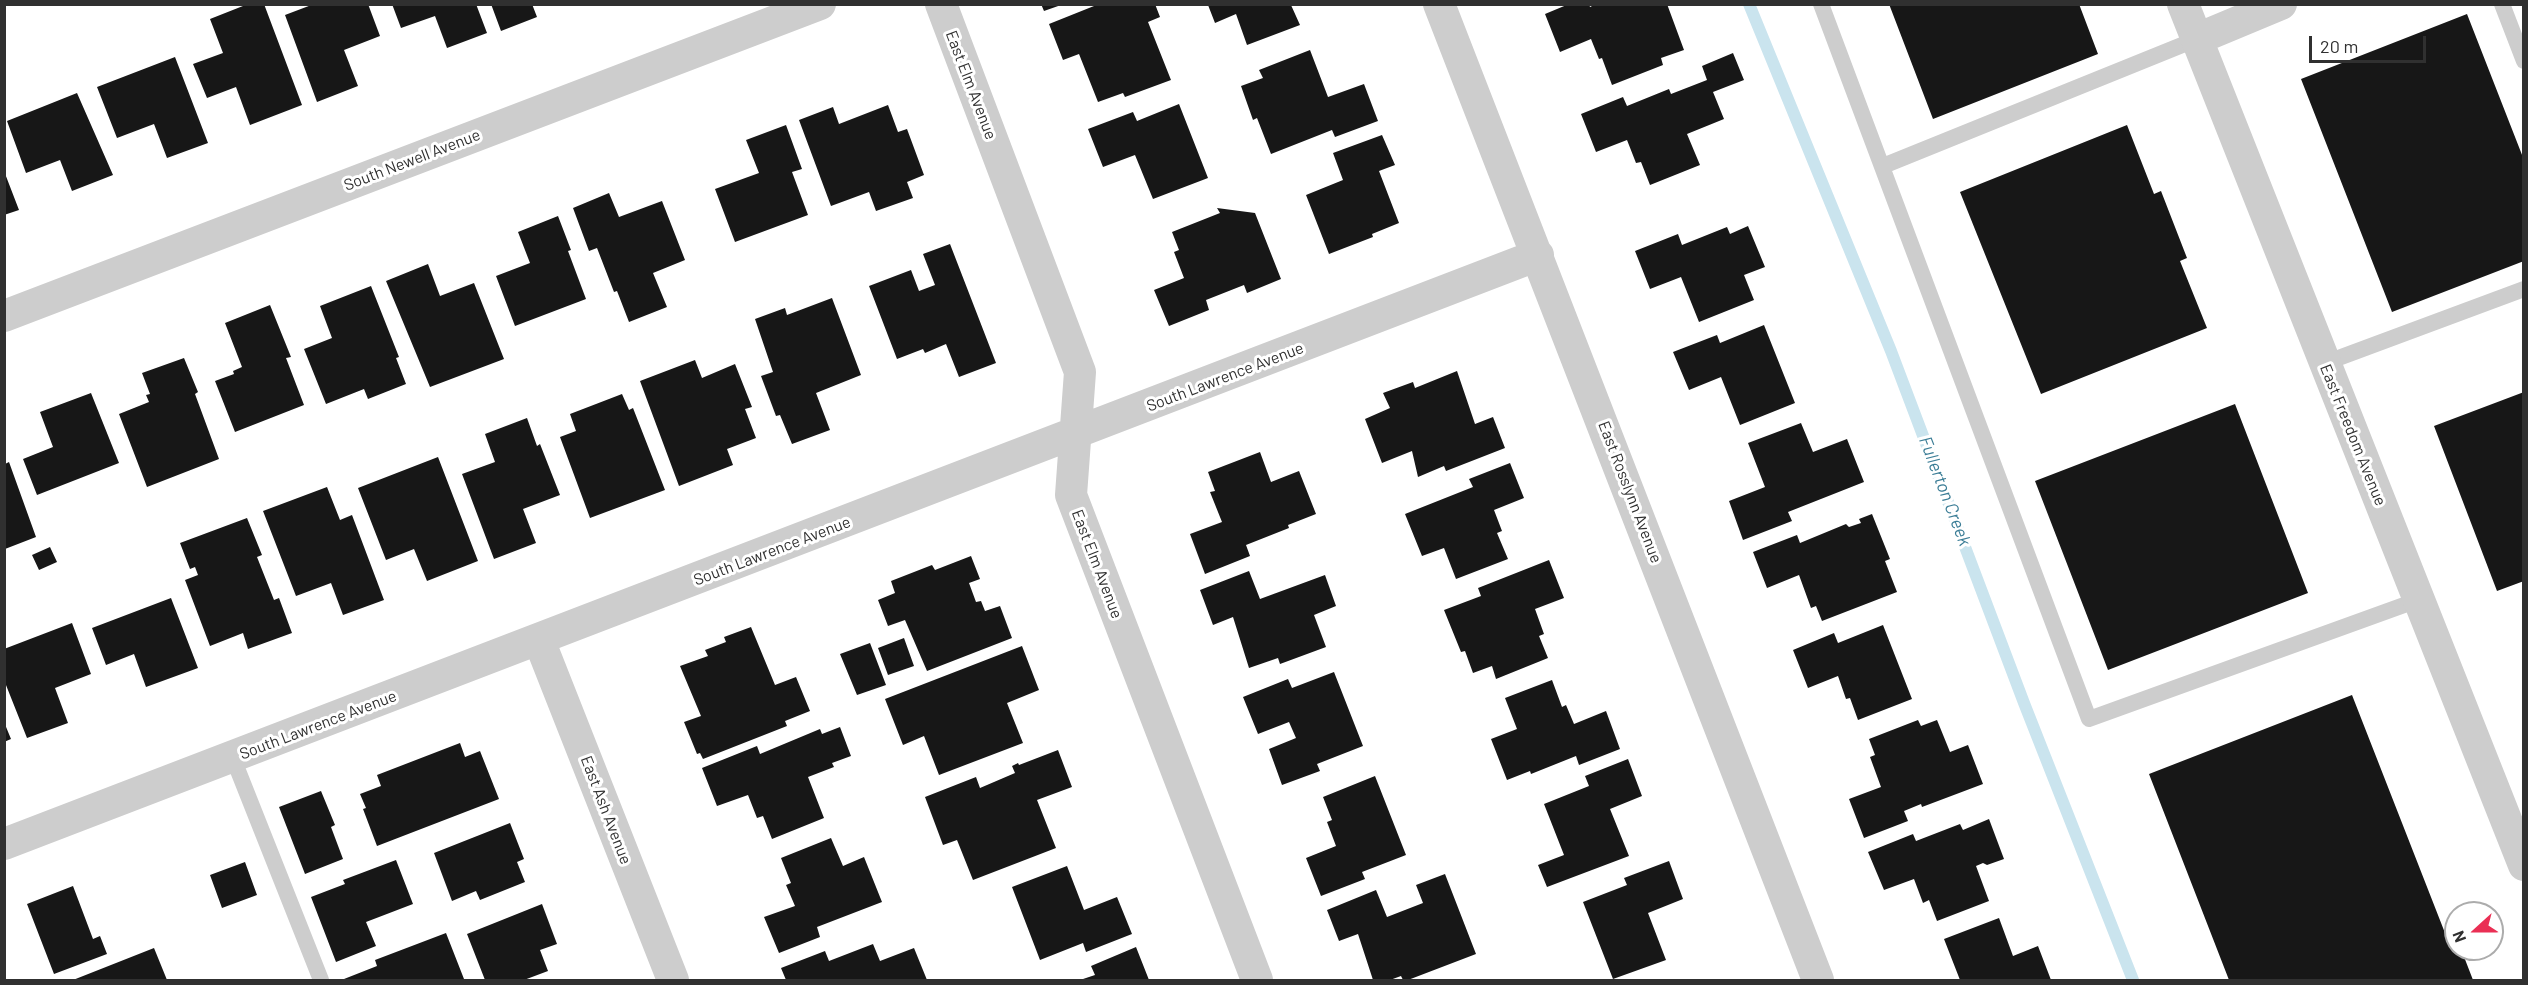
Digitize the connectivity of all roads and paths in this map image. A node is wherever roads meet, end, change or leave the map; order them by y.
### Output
1 (820, 4) edge
2 (941, 4) edge
3 (1439, 4) edge
4 (1821, 4) edge
5 (2183, 4) edge
6 (2281, 4) edge
7 (2502, 4) edge
8 (2197, 39) junction
9 (2523, 62) edge
10 (1882, 166) junction
11 (1538, 255) junction
12 (2523, 289) edge
13 (4, 316) edge
14 (2325, 363) junction
15 (1074, 435) junction
16 (2418, 600) junction
17 (539, 640) junction
18 (233, 758) junction
19 (4, 844) edge
20 (2523, 865) edge
21 (321, 981) edge
22 (673, 981) edge
23 (1257, 981) edge
24 (1818, 981) edge

1 - 13 street, South Newell Avenue
2 - 15 street, East Elm Avenue
3 - 11 street, East Rosslynn Avenue
4 - 10 lane
5 - 8 street, East Freedom Avenue
6 - 8 street
7 - 9 lane
8 - 10 lane
8 - 14 street, East Freedom Avenue
10 - 16 lane
11 - 15 street, South Lawrence Avenue
11 - 24 street, East Rosslynn Avenue
12 - 14 lane
14 - 16 street, East Freedom Avenue
15 - 17 street, South Lawrence Avenue
15 - 23 street, East Elm Avenue
16 - 20 street, East Freedom Avenue
17 - 18 street, South Lawrence Avenue
17 - 22 street, East Ash Avenue
18 - 19 street, South Lawrence Avenue
18 - 21 lane

